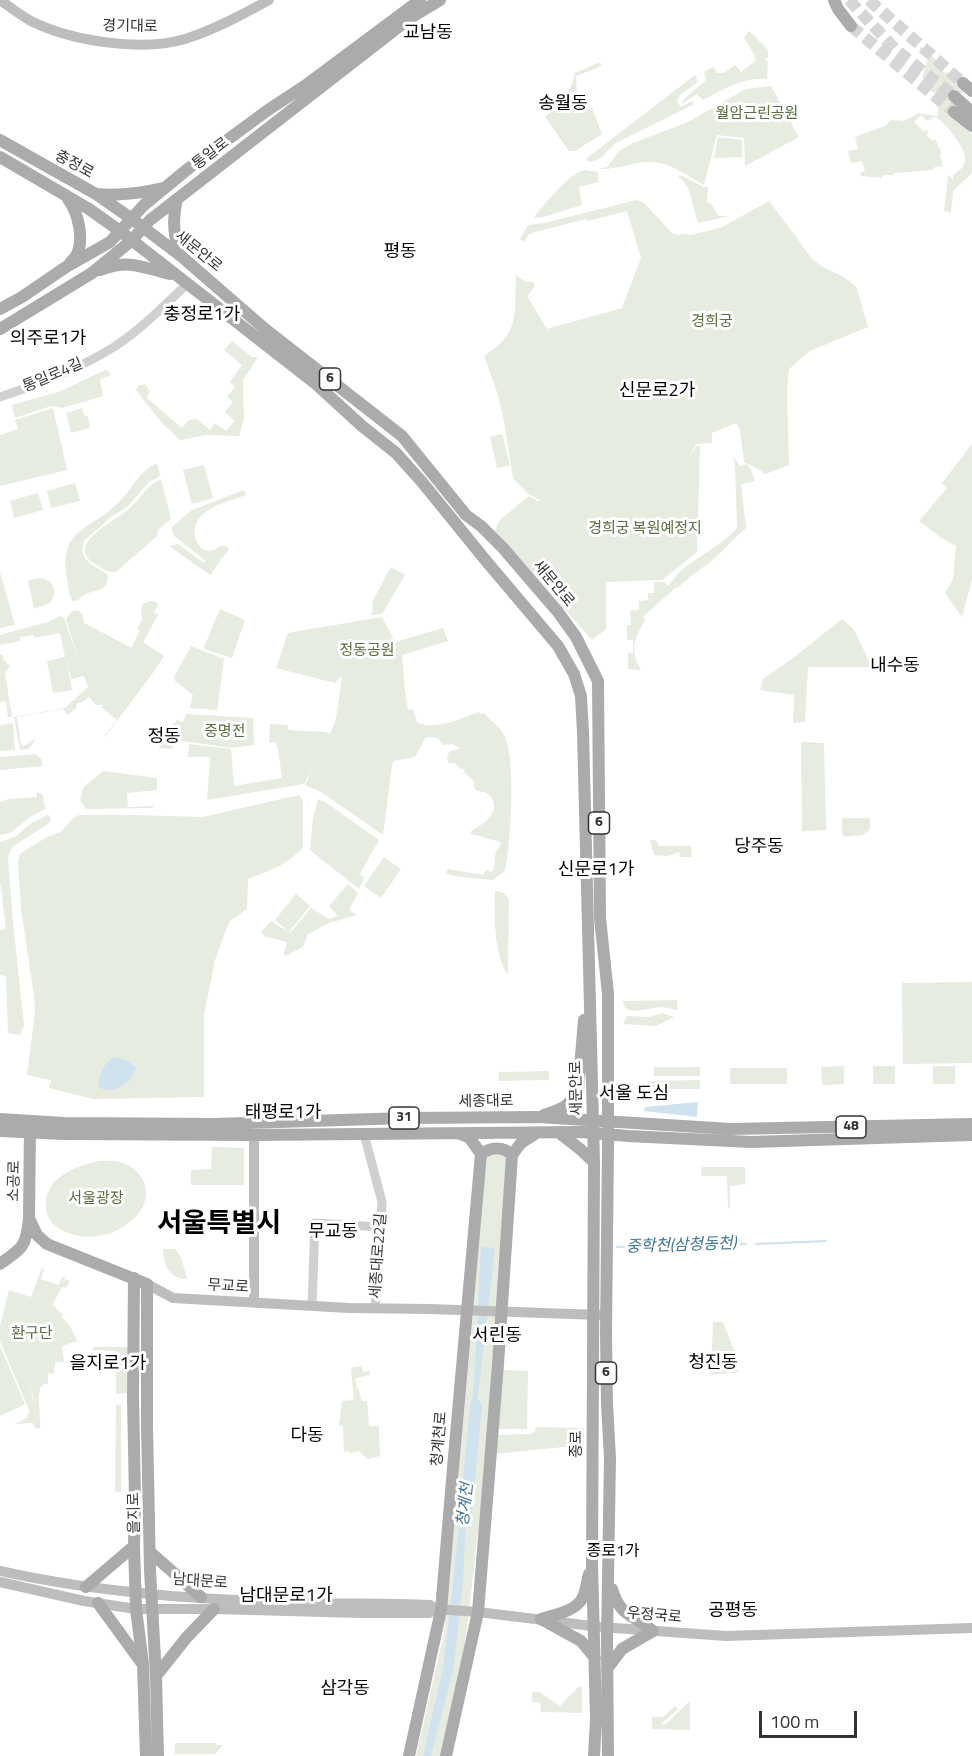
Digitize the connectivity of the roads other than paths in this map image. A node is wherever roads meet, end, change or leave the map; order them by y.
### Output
1 (0, 0) edge
2 (420, 0) edge
3 (440, 0) edge
4 (834, 0) edge
5 (265, 2) edge
6 (851, 26) tunnel mouth
7 (961, 91) tunnel mouth
8 (972, 110) edge
9 (954, 112) tunnel mouth
10 (972, 126) edge
11 (0, 140) edge
12 (0, 157) edge
13 (165, 187) junction
14 (63, 194) junction
15 (96, 194) junction
16 (177, 199) junction
17 (132, 219) junction
18 (143, 228) junction
19 (120, 231) junction
20 (131, 241) junction
21 (181, 256) junction
22 (66, 267) junction
23 (92, 273) junction
24 (182, 280) junction
25 (0, 309) edge
26 (0, 328) edge
27 (0, 397) edge
28 (590, 986) junction
29 (538, 1117) junction
30 (0, 1119) edge
31 (972, 1124) edge
32 (593, 1126) junction
33 (30, 1127) junction
34 (608, 1127) junction
35 (0, 1131) edge
36 (558, 1132) junction
37 (458, 1133) junction
38 (536, 1133) junction
39 (364, 1134) junction
40 (254, 1135) junction
41 (972, 1135) edge
42 (628, 1136) junction
43 (481, 1154) junction
44 (512, 1155) junction
45 (594, 1162) junction
46 (608, 1166) junction
47 (29, 1218) junction
48 (380, 1227) junction
49 (51, 1246) junction
50 (22, 1249) junction
51 (0, 1264) edge
52 (134, 1278) junction
53 (147, 1284) junction
54 (254, 1303) junction
55 (312, 1306) junction
56 (375, 1308) junction
57 (470, 1311) junction
58 (500, 1312) junction
59 (593, 1315) junction
60 (606, 1315) junction
61 (134, 1546) junction
62 (150, 1552) junction
63 (592, 1564) junction
64 (0, 1571) edge
65 (609, 1579) junction
66 (0, 1582) edge
67 (86, 1587) junction
68 (136, 1593) junction
69 (152, 1594) junction
70 (201, 1598) junction
71 (98, 1603) junction
72 (136, 1609) junction
73 (152, 1609) junction
74 (214, 1609) junction
75 (440, 1610) junction
76 (474, 1611) junction
77 (542, 1619) junction
78 (594, 1626) junction
79 (608, 1627) junction
80 (972, 1628) edge
81 (653, 1631) junction
82 (595, 1658) junction
83 (142, 1664) junction
84 (608, 1669) junction
85 (156, 1676) junction
86 (146, 1756) edge
87 (158, 1756) edge
88 (409, 1756) edge
89 (446, 1756) edge
90 (594, 1756) edge
91 (608, 1756) edge

1 - 5 main road, 경기대로
2 - 13 main road, 통일로
3 - 16 main road, 통일로
4 - 6 main road
7 - 8 main road
9 - 10 main road
11 - 15 main road, 충정로 / 6
12 - 14 main road, 충정로 / 6
13 - 15 main road
13 - 17 main road, 통일로
14 - 19 main road, 충정로 / 6
14 - 22 main road
15 - 17 main road, 충정로 / 6
16 - 18 main road, 통일로
16 - 21 main road
17 - 18 main road, 새문안로 / 6
17 - 19 main road, 통일로
18 - 20 main road, 통일로
18 - 21 main road, 새문안로 / 6
19 - 20 main road, 새문안로 / 6
19 - 22 main road, 통일로
20 - 23 main road, 통일로
20 - 24 main road, 새문안로 / 6
21 - 34 main road, 새문안로 / 6
22 - 25 main road, 통일로
23 - 24 main road
23 - 26 main road, 통일로
24 - 27 street, 통일로4길
24 - 28 main road, 새문안로 / 6
28 - 29 main road
28 - 32 main road, 새문안로 / 6
29 - 32 main road, 세종대로 / 31
29 - 33 main road, 세종대로 / 31
29 - 36 main road
30 - 33 main road, 세종대로
31 - 34 main road, 세종대로 / 48
32 - 34 main road, 세종대로 / 31
32 - 36 main road, 세종대로 / 31
32 - 45 main road, 종로 / 6
33 - 35 main road, 세종대로
33 - 40 main road, 세종대로 / 31
33 - 47 main road, 소공로
34 - 42 main road, 세종대로 / 48
34 - 46 main road, 종로 / 6
36 - 38 main road, 세종대로 / 31
36 - 45 main road
37 - 38 main road, 세종대로 / 31
37 - 39 main road, 세종대로 / 31
37 - 43 main road
38 - 44 main road
39 - 40 main road, 세종대로 / 31
39 - 48 street, 세종대로22길
40 - 54 main road
41 - 42 main road, 세종대로 / 48
42 - 46 main road
43 - 44 main road
43 - 57 main road, 청계천로
44 - 58 main road
45 - 59 main road, 종로 / 6
46 - 60 main road, 종로 / 6
47 - 49 main road
47 - 50 main road, 소공로
48 - 55 street
48 - 56 street, 세종대로22길
49 - 50 main road
49 - 52 main road
50 - 51 main road
52 - 53 main road
52 - 61 main road, 을지로
53 - 54 main road, 무교로
53 - 62 main road, 을지로
54 - 55 main road, 무교로
55 - 56 main road, 무교로
56 - 57 main road, 무교로
57 - 58 main road, 무교로
57 - 75 main road, 청계천로
58 - 59 main road
58 - 76 main road
59 - 60 main road
59 - 63 main road, 종로 / 6
60 - 65 main road, 종로 / 6
61 - 67 main road
61 - 68 main road, 을지로
62 - 69 main road, 을지로
62 - 70 main road
63 - 77 main road
63 - 78 main road, 종로 / 6
64 - 67 main road, 남대문로
65 - 79 main road, 종로 / 6
65 - 81 main road
66 - 71 main road, 남대문로
67 - 68 main road, 남대문로
68 - 69 main road, 남대문로
68 - 72 main road, 을지로
69 - 70 main road, 남대문로
69 - 73 main road, 을지로
70 - 75 main road, 남대문로
71 - 72 main road, 남대문로
71 - 83 main road
72 - 73 main road, 남대문로
72 - 83 main road, 을지로
73 - 74 main road, 남대문로
73 - 85 main road, 을지로
74 - 75 main road, 남대문로
74 - 85 main road
75 - 76 main road, 우정국로
75 - 88 main road, 청계천로
76 - 77 main road, 우정국로
76 - 89 main road
77 - 78 main road, 우정국로
77 - 82 main road
78 - 79 main road, 우정국로
78 - 82 main road, 종로 / 6
79 - 81 main road, 우정국로
79 - 84 main road, 종로 / 6
80 - 81 main road, 우정국로
81 - 84 main road
82 - 90 main road, 종로 / 6
83 - 86 main road, 을지로
84 - 91 main road, 종로 / 6
85 - 87 main road, 을지로

